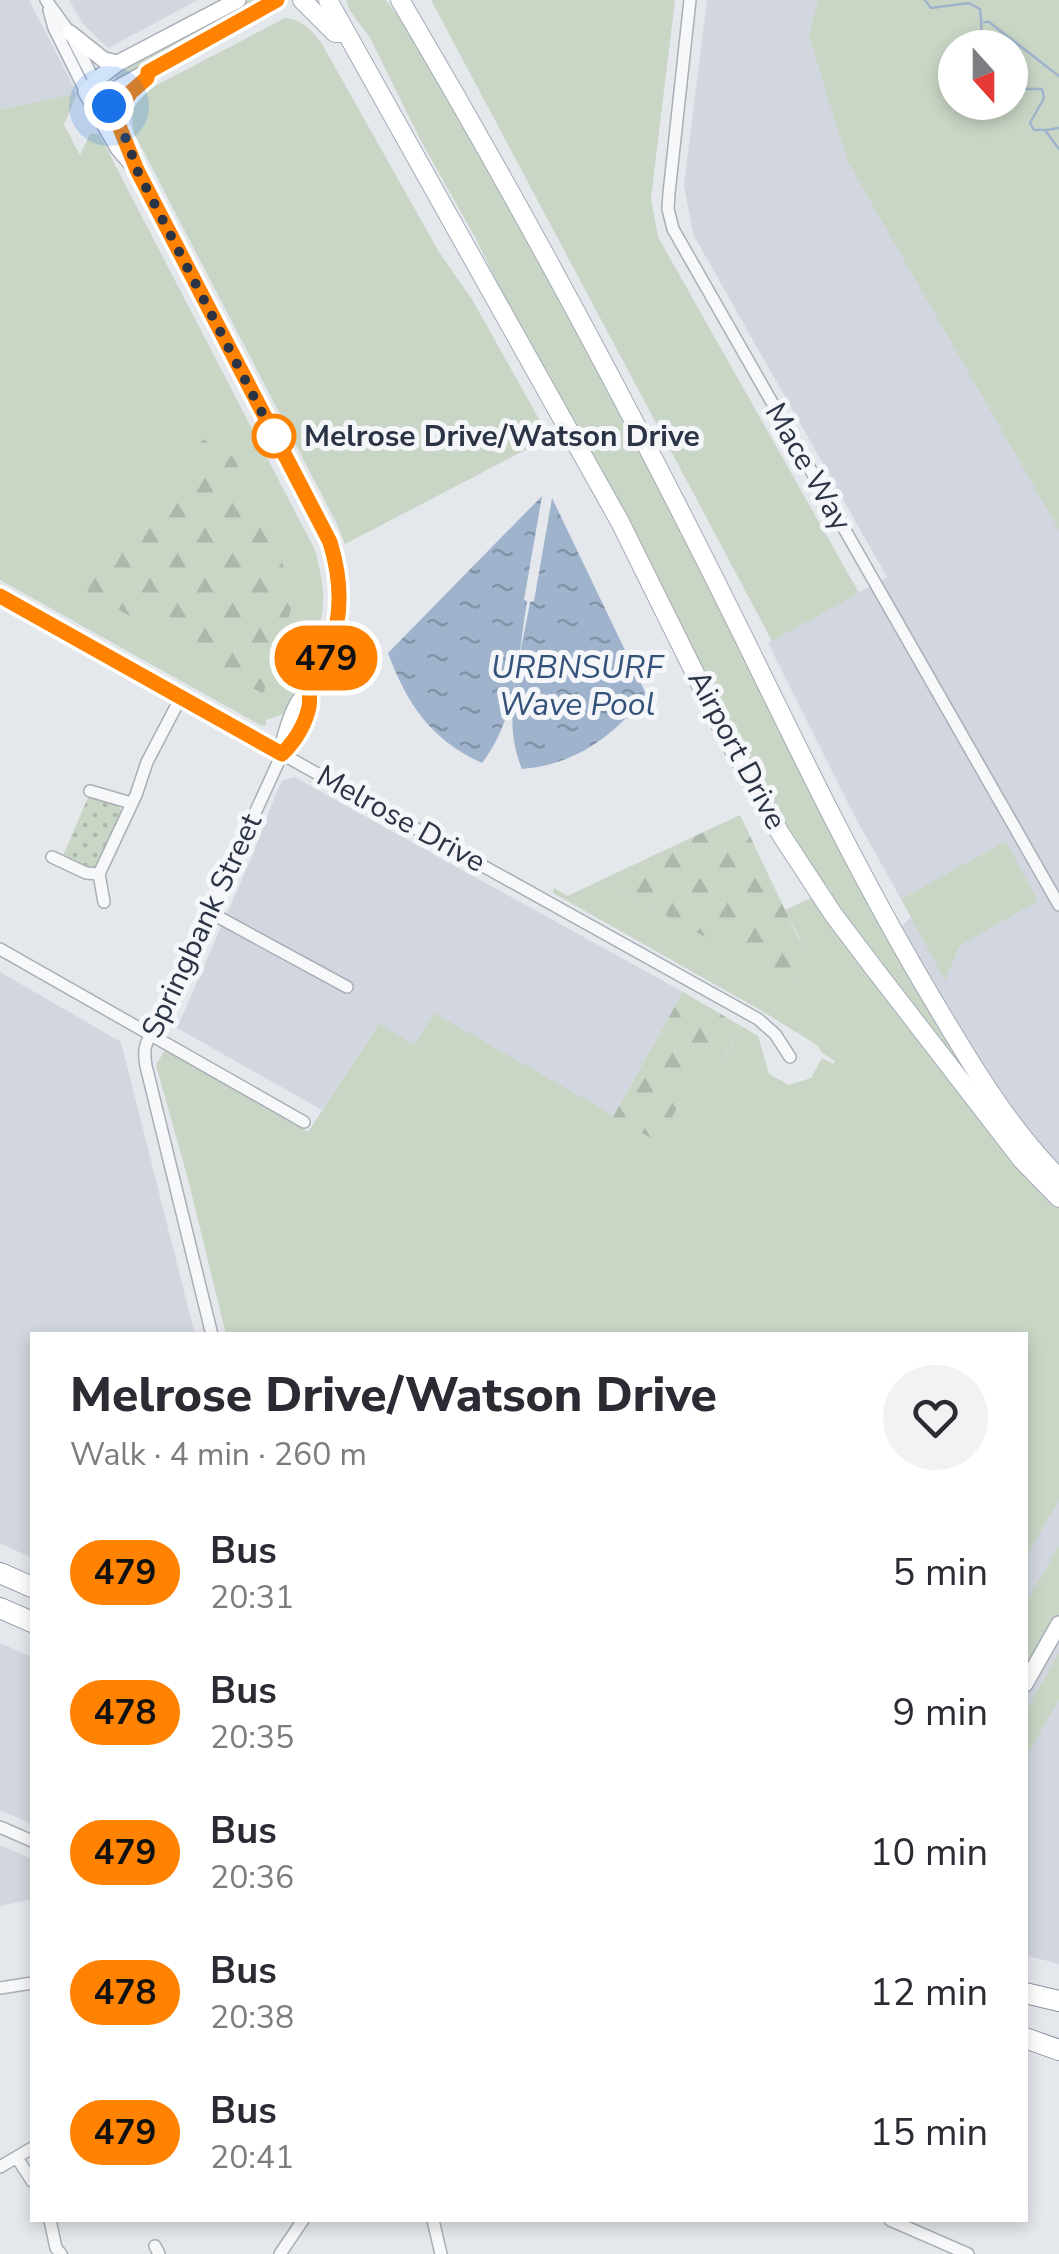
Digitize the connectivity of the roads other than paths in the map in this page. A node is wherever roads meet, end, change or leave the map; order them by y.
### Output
1 (238, 0) edge
2 (277, 0) edge
3 (302, 0) edge
4 (328, 0) edge
5 (400, 0) edge
6 (410, 0) edge
7 (690, 0) edge
8 (47, 3) edge
9 (412, 20) junction
10 (70, 33) junction
11 (346, 34) junction
12 (118, 64) junction
13 (148, 72) junction
14 (95, 94) junction
15 (115, 116) junction
16 (137, 170) junction
17 (0, 596) edge
18 (181, 697) junction
19 (282, 754) junction
20 (90, 792) dead end
21 (131, 803) junction
22 (52, 857) dead end
23 (99, 874) junction
24 (104, 902) dead end
25 (1059, 905) edge
26 (211, 913) junction
27 (0, 949) edge
28 (347, 987) dead end
29 (152, 1034) junction
30 (790, 1057) dead end
31 (304, 1122) dead end
32 (1059, 1178) edge
33 (1059, 1198) edge
34 (211, 1332) edge
35 (0, 1573) edge
36 (30, 1586) edge
37 (0, 1608) edge
38 (30, 1621) edge
39 (1059, 1624) edge
40 (1028, 1679) edge
41 (0, 1827) edge
42 (30, 1840) edge
43 (1028, 1980) edge
44 (30, 1983) edge
45 (1059, 1986) edge
46 (0, 1988) edge
47 (1028, 1994) edge
48 (1059, 2001) edge
49 (1028, 2029) edge
50 (1059, 2038) edge
51 (1028, 2039) edge
52 (1059, 2050) edge
53 (30, 2149) edge
54 (17, 2158) junction
55 (0, 2167) edge
56 (30, 2178) edge
57 (50, 2222) edge
58 (301, 2222) edge
59 (433, 2222) edge
60 (895, 2222) edge
61 (61, 2254) edge
62 (280, 2254) edge
63 (441, 2254) edge
64 (968, 2254) edge

1 - 12 street
2 - 13 street
3 - 11 main road
4 - 11 main road, Airport Drive
5 - 9 main road, Airport Drive
6 - 9 main road
7 - 25 street, Mace Way
8 - 10 street
8 - 14 street
9 - 32 main road, Airport Drive
10 - 12 street
10 - 14 street
11 - 33 main road, Airport Drive
12 - 14 street
13 - 14 street
13 - 15 street
14 - 15 street
14 - 16 street
15 - 16 street
16 - 19 street
17 - 18 street, Melrose Drive
18 - 19 street, Melrose Drive
18 - 21 street
19 - 26 street, Springbank Street
19 - 30 street, Melrose Drive
20 - 21 street
21 - 23 street
22 - 23 street
23 - 24 street
26 - 28 street
26 - 29 street, Springbank Street
27 - 29 street
29 - 31 street
29 - 34 street, Springbank Street
35 - 36 highway
37 - 38 highway
39 - 40 street
41 - 42 street
43 - 45 highway
44 - 46 street
47 - 48 highway
49 - 50 highway
51 - 52 highway
53 - 54 street
54 - 55 street
54 - 56 street
57 - 61 street
58 - 62 street
59 - 63 street
60 - 64 street

